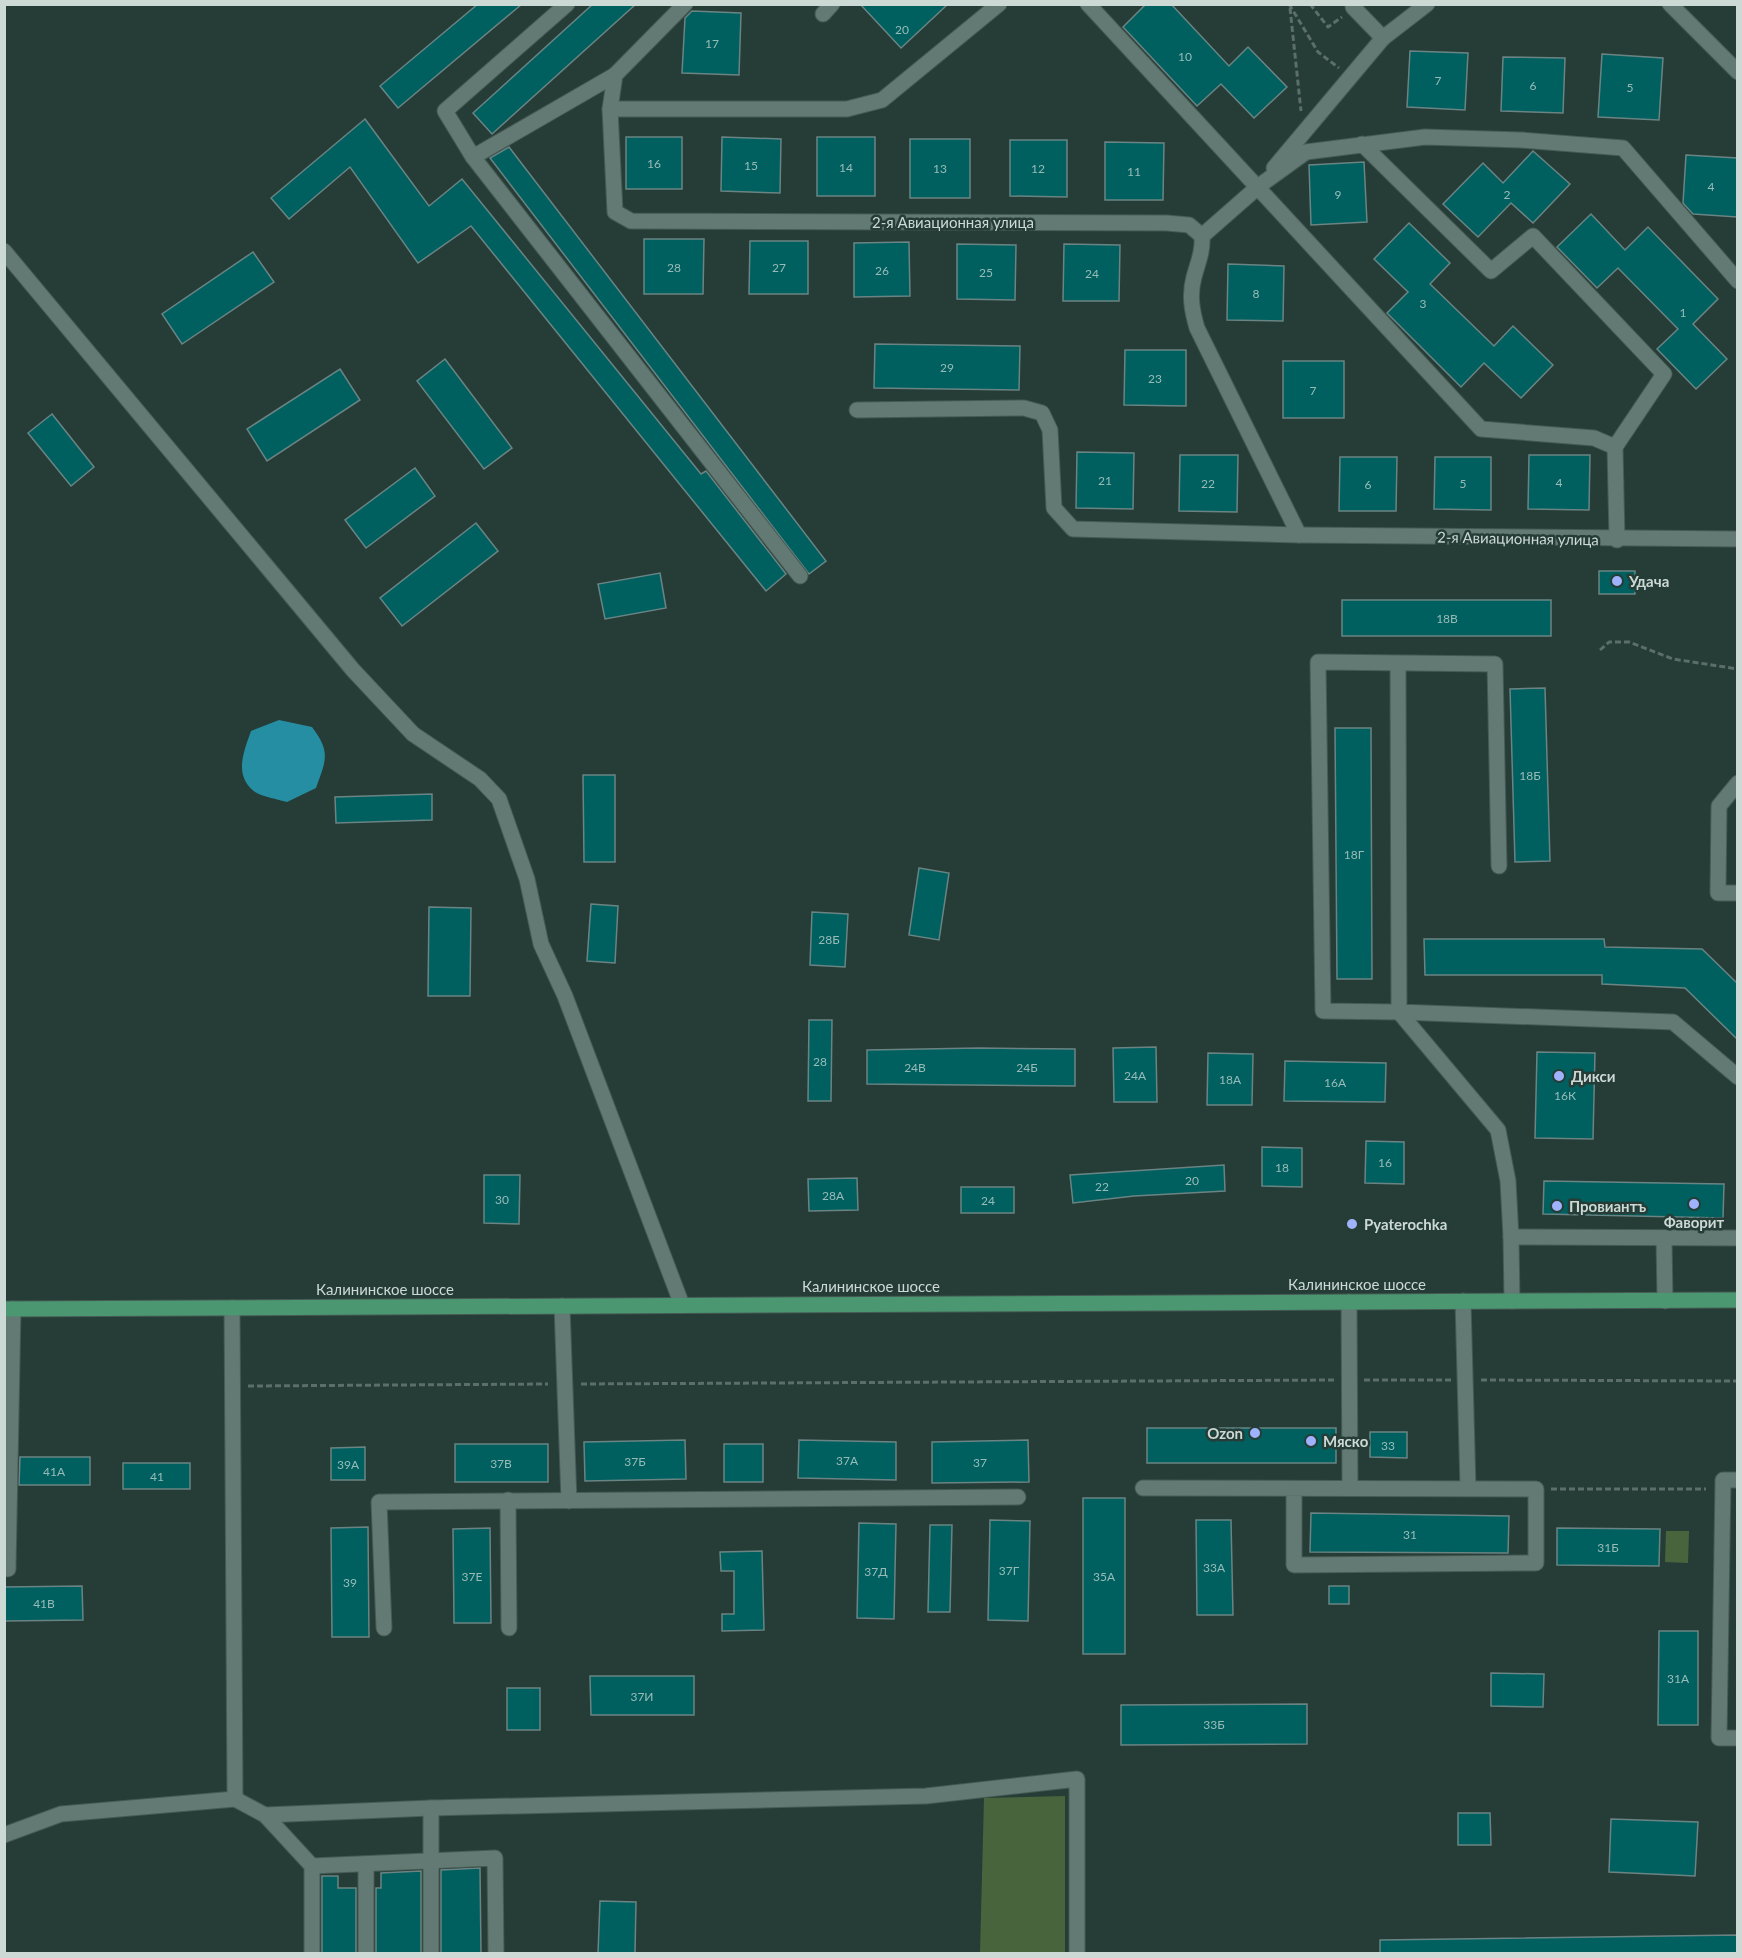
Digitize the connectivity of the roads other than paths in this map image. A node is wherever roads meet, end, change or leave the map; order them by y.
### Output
1 (567, 4) edge
2 (685, 4) edge
3 (999, 4) edge
4 (1088, 4) edge
5 (1427, 4) edge
6 (1670, 4) edge
7 (1353, 7) road end
8 (1383, 38) junction
9 (1737, 72) edge
10 (615, 75) junction
11 (610, 109) junction
12 (1362, 144) junction
13 (473, 157) junction
14 (1259, 186) junction
15 (1202, 236) junction
16 (4, 251) edge
17 (1737, 281) edge
18 (857, 410) dead end
19 (1615, 447) junction
20 (1299, 535) junction
21 (1737, 539) edge
22 (1617, 540) junction
23 (800, 576) dead end
24 (1398, 664) junction
25 (1737, 783) edge
26 (1499, 866) dead end
27 (1737, 893) edge
28 (1399, 1012) junction
29 (1737, 1077) edge
30 (1511, 1237) junction
31 (1664, 1238) junction
32 (1737, 1238) edge
33 (1737, 1300) edge
34 (1462, 1301) junction
35 (1512, 1301) junction
36 (1665, 1301) junction
37 (1349, 1302) junction
38 (682, 1305) junction
39 (562, 1306) junction
40 (232, 1308) junction
41 (9, 1309) edge
42 (1737, 1480) edge
43 (1143, 1488) dead end
44 (1350, 1488) junction
45 (1468, 1488) junction
46 (1294, 1489) junction
47 (1018, 1497) dead end
48 (508, 1500) junction
49 (569, 1501) junction
50 (8, 1569) dead end
51 (384, 1628) dead end
52 (509, 1628) dead end
53 (1737, 1738) edge
54 (235, 1799) junction
55 (431, 1808) junction
56 (265, 1815) junction
57 (4, 1835) edge
58 (431, 1861) junction
59 (366, 1864) junction
60 (312, 1866) junction
61 (312, 1953) edge
62 (366, 1953) edge
63 (431, 1953) edge
64 (496, 1953) edge
65 (1077, 1953) edge

1 - 13 street
2 - 10 street
3 - 11 street
4 - 14 street
5 - 8 street
6 - 9 street
7 - 8 street
8 - 14 street
10 - 11 street, 2-я Авиационная улица
10 - 13 street
11 - 15 street, 2-я Авиационная улица
12 - 14 street
12 - 17 street
12 - 19 street
13 - 23 street
14 - 15 street
14 - 19 street
15 - 20 street
16 - 38 street
18 - 20 street, 2-я Авиационная улица
19 - 22 street
20 - 22 street, 2-я Авиационная улица
21 - 22 street, 2-я Авиационная улица
24 - 26 street
24 - 28 street
24 - 28 street
25 - 27 street
28 - 29 street
28 - 30 street
30 - 31 street
30 - 35 street
31 - 32 street
31 - 36 street
33 - 36 main road, Калининское шоссе
34 - 35 main road, Калининское шоссе
34 - 37 main road, Калининское шоссе
34 - 45 street
35 - 36 main road, Калининское шоссе
37 - 38 main road, Калининское шоссе
37 - 44 street
38 - 39 main road, Калининское шоссе
39 - 40 main road, Калининское шоссе
39 - 49 street
40 - 41 main road, Калининское шоссе
40 - 54 street
41 - 50 street
42 - 53 street
43 - 46 street
44 - 45 street
44 - 46 street
45 - 46 street
47 - 49 street
48 - 49 street
48 - 51 street
48 - 52 street
54 - 56 street
54 - 57 street
55 - 56 street
55 - 58 street
55 - 65 street
56 - 60 street
58 - 59 street
58 - 63 street
58 - 64 street
59 - 60 street
59 - 62 street
60 - 61 street

